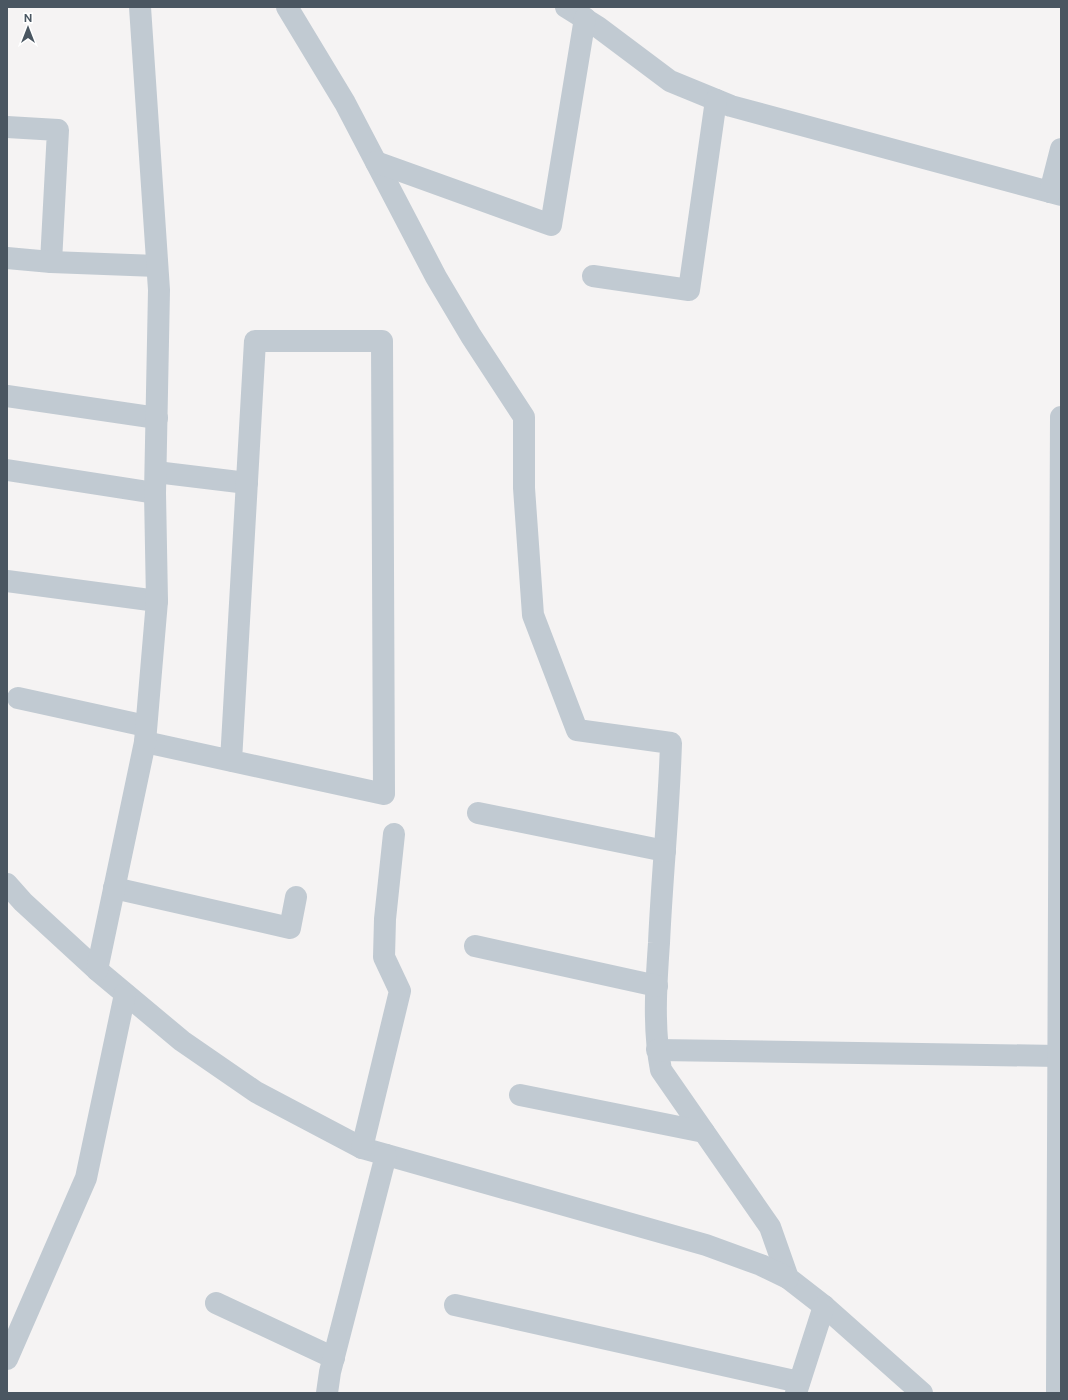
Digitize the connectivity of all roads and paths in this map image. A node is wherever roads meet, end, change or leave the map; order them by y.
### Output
1 (140, 7) edge
2 (287, 7) edge
3 (587, 15) edge
4 (716, 100) junction
5 (7, 127) edge
6 (1061, 149) edge
7 (376, 162) junction
8 (1055, 194) edge
9 (7, 258) edge
10 (51, 262) junction
11 (157, 266) junction
12 (593, 276) dead end
13 (7, 396) edge
14 (1061, 417) edge
15 (157, 418) junction
16 (7, 470) edge
17 (156, 472) junction
18 (247, 483) junction
19 (155, 493) junction
20 (7, 581) edge
21 (157, 601) junction
22 (18, 698) dead end
23 (145, 734) junction
24 (232, 761) junction
25 (478, 813) dead end
26 (394, 834) dead end
27 (665, 851) junction
28 (7, 884) edge
29 (114, 888) junction
30 (296, 897) dead end
31 (475, 946) dead end
32 (97, 970) junction
33 (657, 986) junction
34 (125, 994) junction
35 (657, 1050) junction
36 (1058, 1056) junction
37 (520, 1095) dead end
38 (704, 1132) junction
39 (362, 1148) junction
40 (386, 1155) junction
41 (788, 1278) junction
42 (216, 1303) dead end
43 (455, 1304) dead end
44 (824, 1306) junction
45 (334, 1358) junction
46 (7, 1359) edge
47 (797, 1388) edge
48 (327, 1393) edge
49 (922, 1393) edge
50 (1056, 1393) edge

1 - 11 street
2 - 7 street
3 - 4 street
3 - 7 street
4 - 8 street
4 - 12 street
5 - 10 street
6 - 8 street
7 - 27 street
9 - 10 street
10 - 11 street
11 - 15 street
13 - 15 street
14 - 36 street
15 - 17 street
16 - 19 street
17 - 18 street
17 - 19 street
18 - 24 street
18 - 24 street
19 - 21 street
20 - 21 street
21 - 23 street
22 - 23 street
23 - 24 street
23 - 29 street
25 - 27 street
26 - 39 street
27 - 33 street
28 - 32 street
29 - 30 street
29 - 32 street
31 - 33 street
32 - 34 street
33 - 35 street
34 - 39 street
34 - 46 street
35 - 36 street
35 - 38 street
36 - 50 street
37 - 38 street
38 - 41 street
39 - 40 street
40 - 41 street
40 - 45 street
41 - 44 street
42 - 45 street
43 - 47 street
44 - 47 street
44 - 49 street
45 - 48 street

